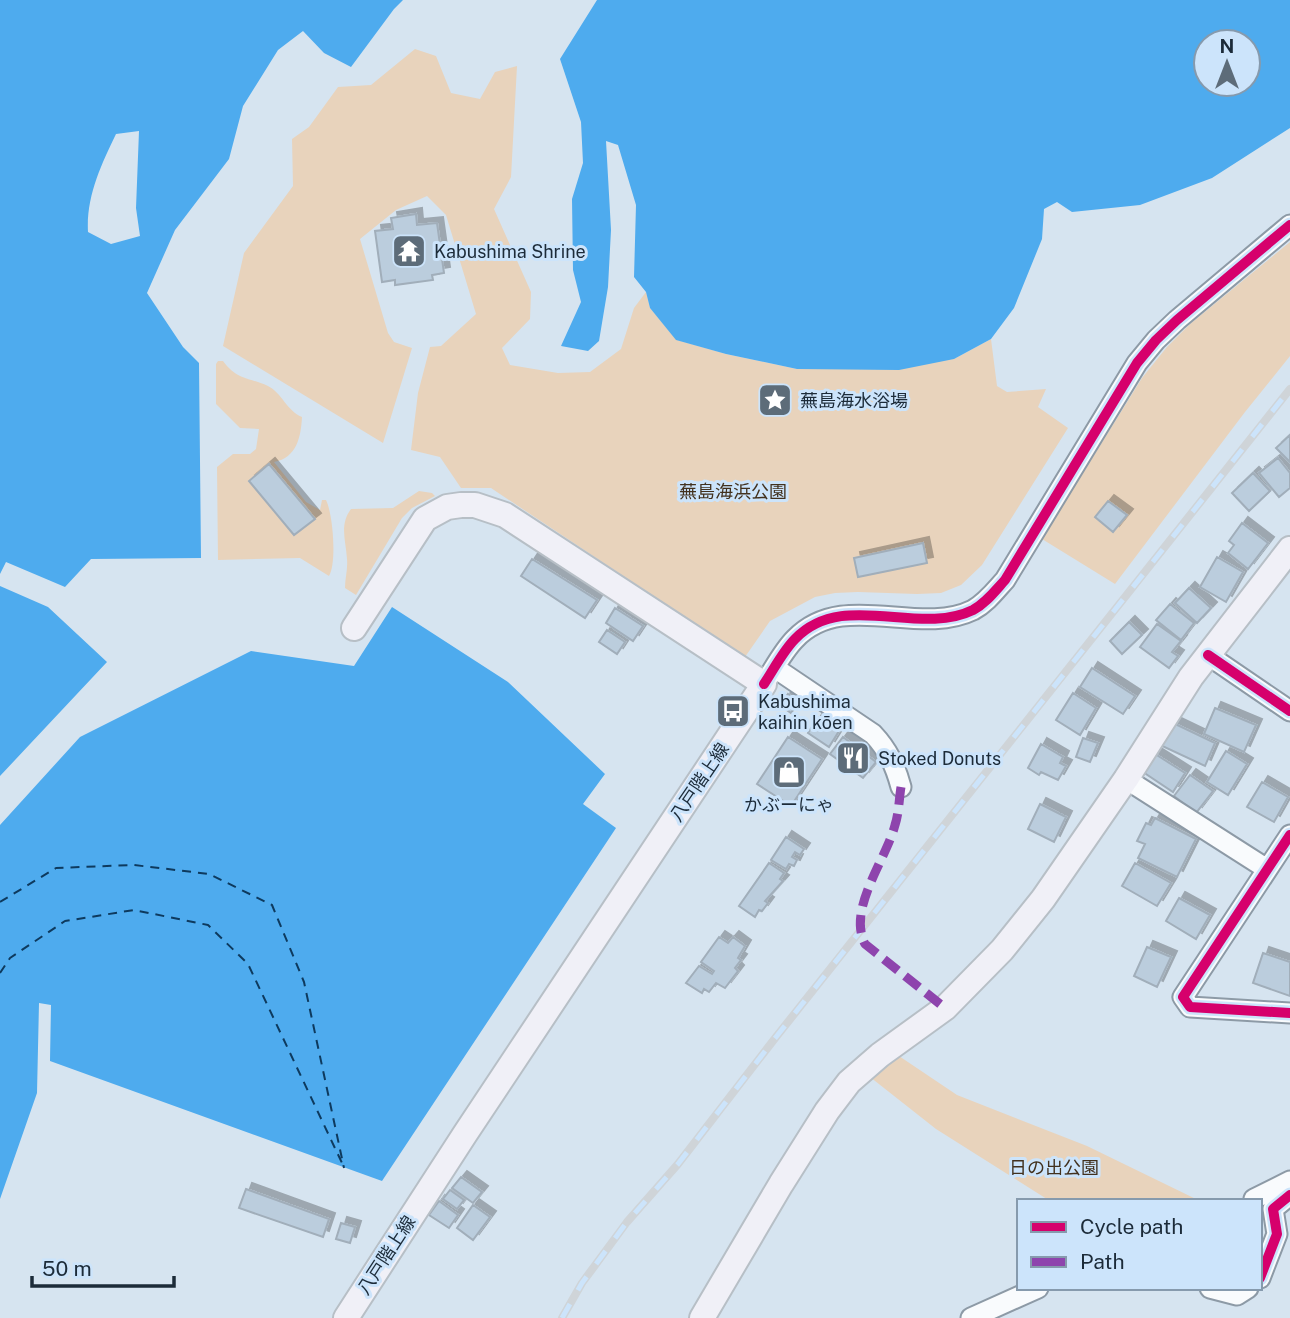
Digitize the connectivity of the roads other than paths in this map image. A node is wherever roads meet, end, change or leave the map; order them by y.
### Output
1 (1290, 225) edge
2 (1290, 549) edge
3 (354, 628) dead end
4 (1208, 655) junction
5 (770, 676) junction
6 (1290, 711) edge
7 (1126, 779) junction
8 (901, 787) dead end
9 (1290, 835) edge
10 (1267, 869) junction
11 (1290, 1013) edge
12 (1288, 1189) edge
13 (1254, 1199) dead end
14 (1262, 1273) edge
15 (1034, 1290) edge
16 (1217, 1290) edge
17 (1245, 1290) edge
18 (346, 1318) edge
19 (702, 1318) edge
20 (971, 1318) edge

1 - 5 street
2 - 4 main road
3 - 5 main road
4 - 6 street
4 - 7 main road
5 - 8 street
5 - 18 main road, 八戸階上線
7 - 10 street
7 - 19 main road
9 - 10 street
10 - 11 street
12 - 13 street
12 - 14 street
15 - 20 street
16 - 17 street

